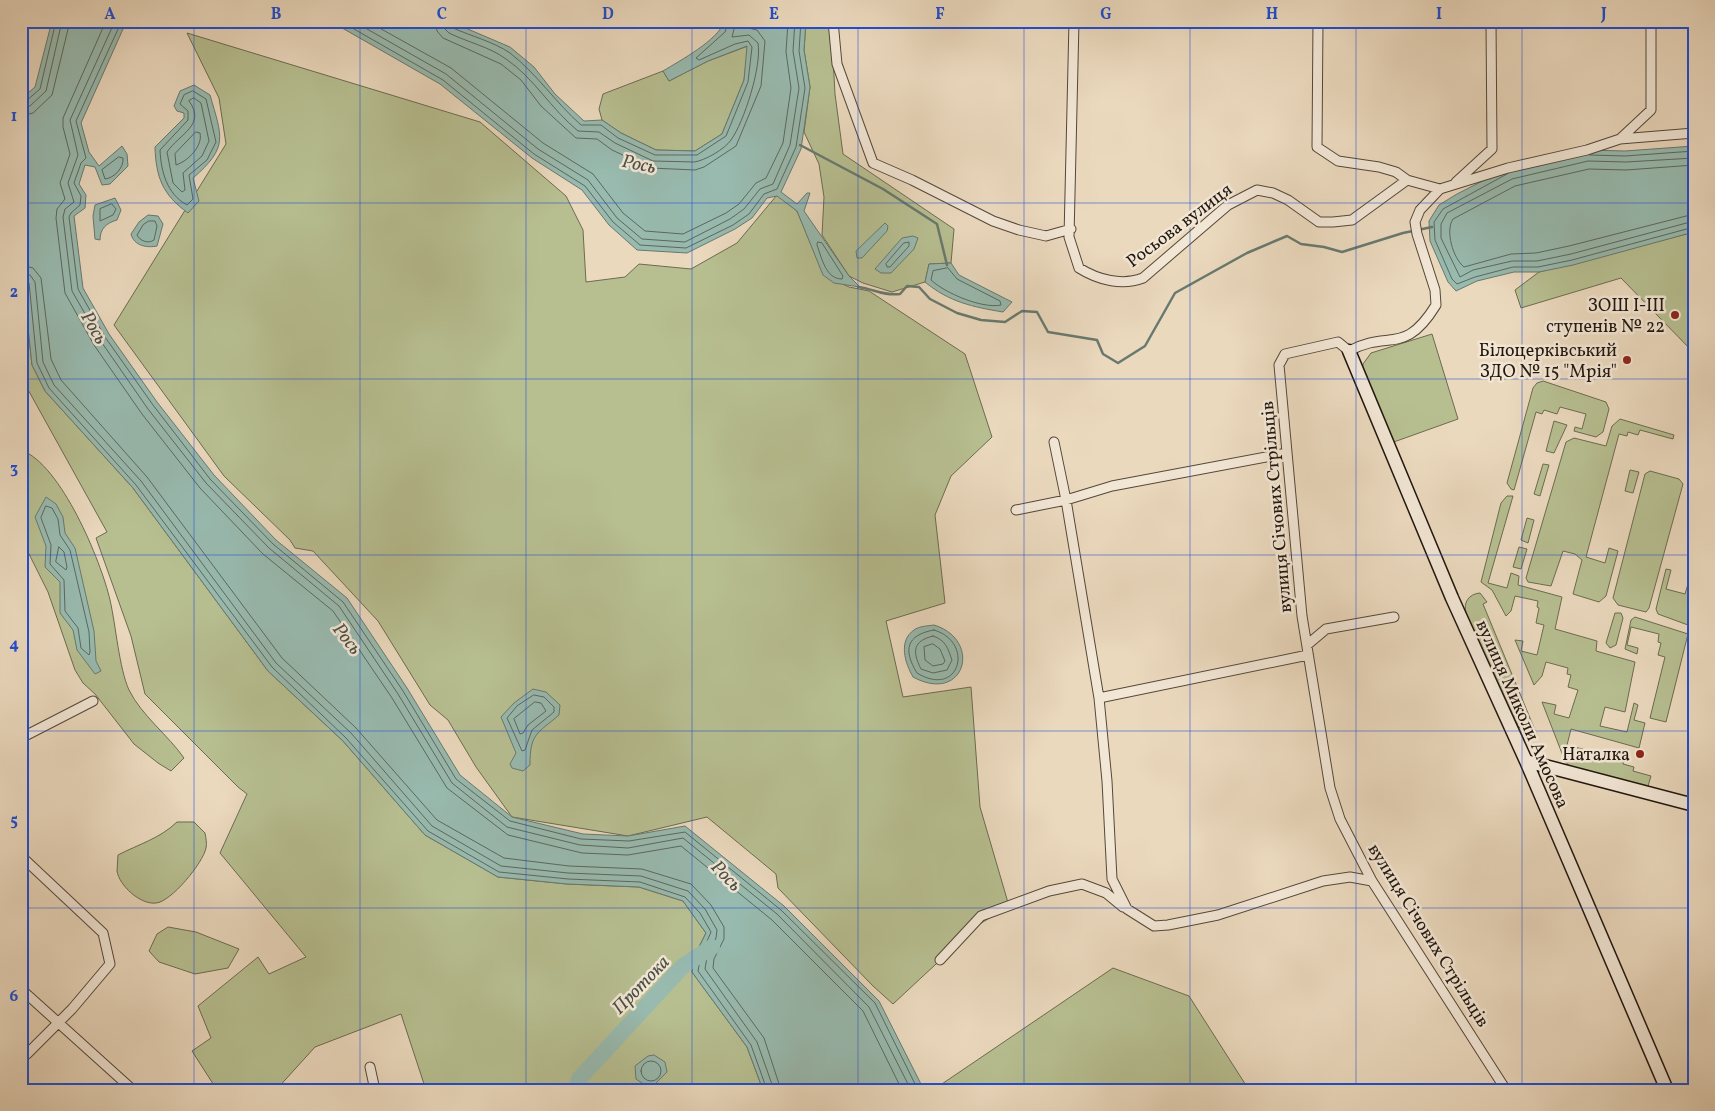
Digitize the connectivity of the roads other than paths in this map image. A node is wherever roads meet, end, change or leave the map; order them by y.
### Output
1 (833, 21) edge
2 (1074, 21) edge
3 (1318, 21) edge
4 (1491, 21) edge
5 (1651, 21) edge
6 (1694, 133) edge
7 (1620, 139) junction
8 (1407, 180) junction
9 (1454, 184) junction
10 (1440, 189) junction
11 (1071, 229) junction
12 (1349, 351) junction
13 (1054, 442) dead end
14 (1286, 453) junction
15 (1066, 500) junction
16 (1016, 510) dead end
17 (1394, 617) dead end
18 (1307, 645) junction
19 (1308, 655) junction
20 (1099, 698) junction
21 (94, 701) dead end
22 (21, 738) edge
23 (1526, 761) junction
24 (1694, 805) edge
25 (21, 856) edge
26 (1372, 881) junction
27 (1127, 909) junction
28 (940, 960) dead end
29 (21, 989) edge
30 (57, 1022) junction
31 (21, 1049) edge
32 (370, 1067) dead end
33 (133, 1090) edge
34 (375, 1090) edge
35 (1506, 1090) edge
36 (1668, 1090) edge

1 - 11 street
2 - 11 street, Росьова вулиця
3 - 8 street
4 - 9 street
5 - 7 street
6 - 7 street
7 - 9 street
8 - 10 street
8 - 11 street, Росьова вулиця
9 - 10 street
10 - 12 street
12 - 14 street, вулиця Січових Стрільців
12 - 23 street, вулиця Миколи Амосова
13 - 15 street
14 - 15 street
14 - 18 street, вулиця Січових Стрільців
15 - 16 street
15 - 20 street
17 - 18 street
18 - 19 street, вулиця Січових Стрільців
19 - 20 street
19 - 26 street, вулиця Січових Стрільців
20 - 27 street
21 - 22 street
23 - 24 street
23 - 36 street, вулиця Миколи Амосова
25 - 30 street
26 - 27 street
26 - 35 street, вулиця Січових Стрільців
27 - 28 street
29 - 30 street
30 - 31 street
30 - 33 street
32 - 34 street

